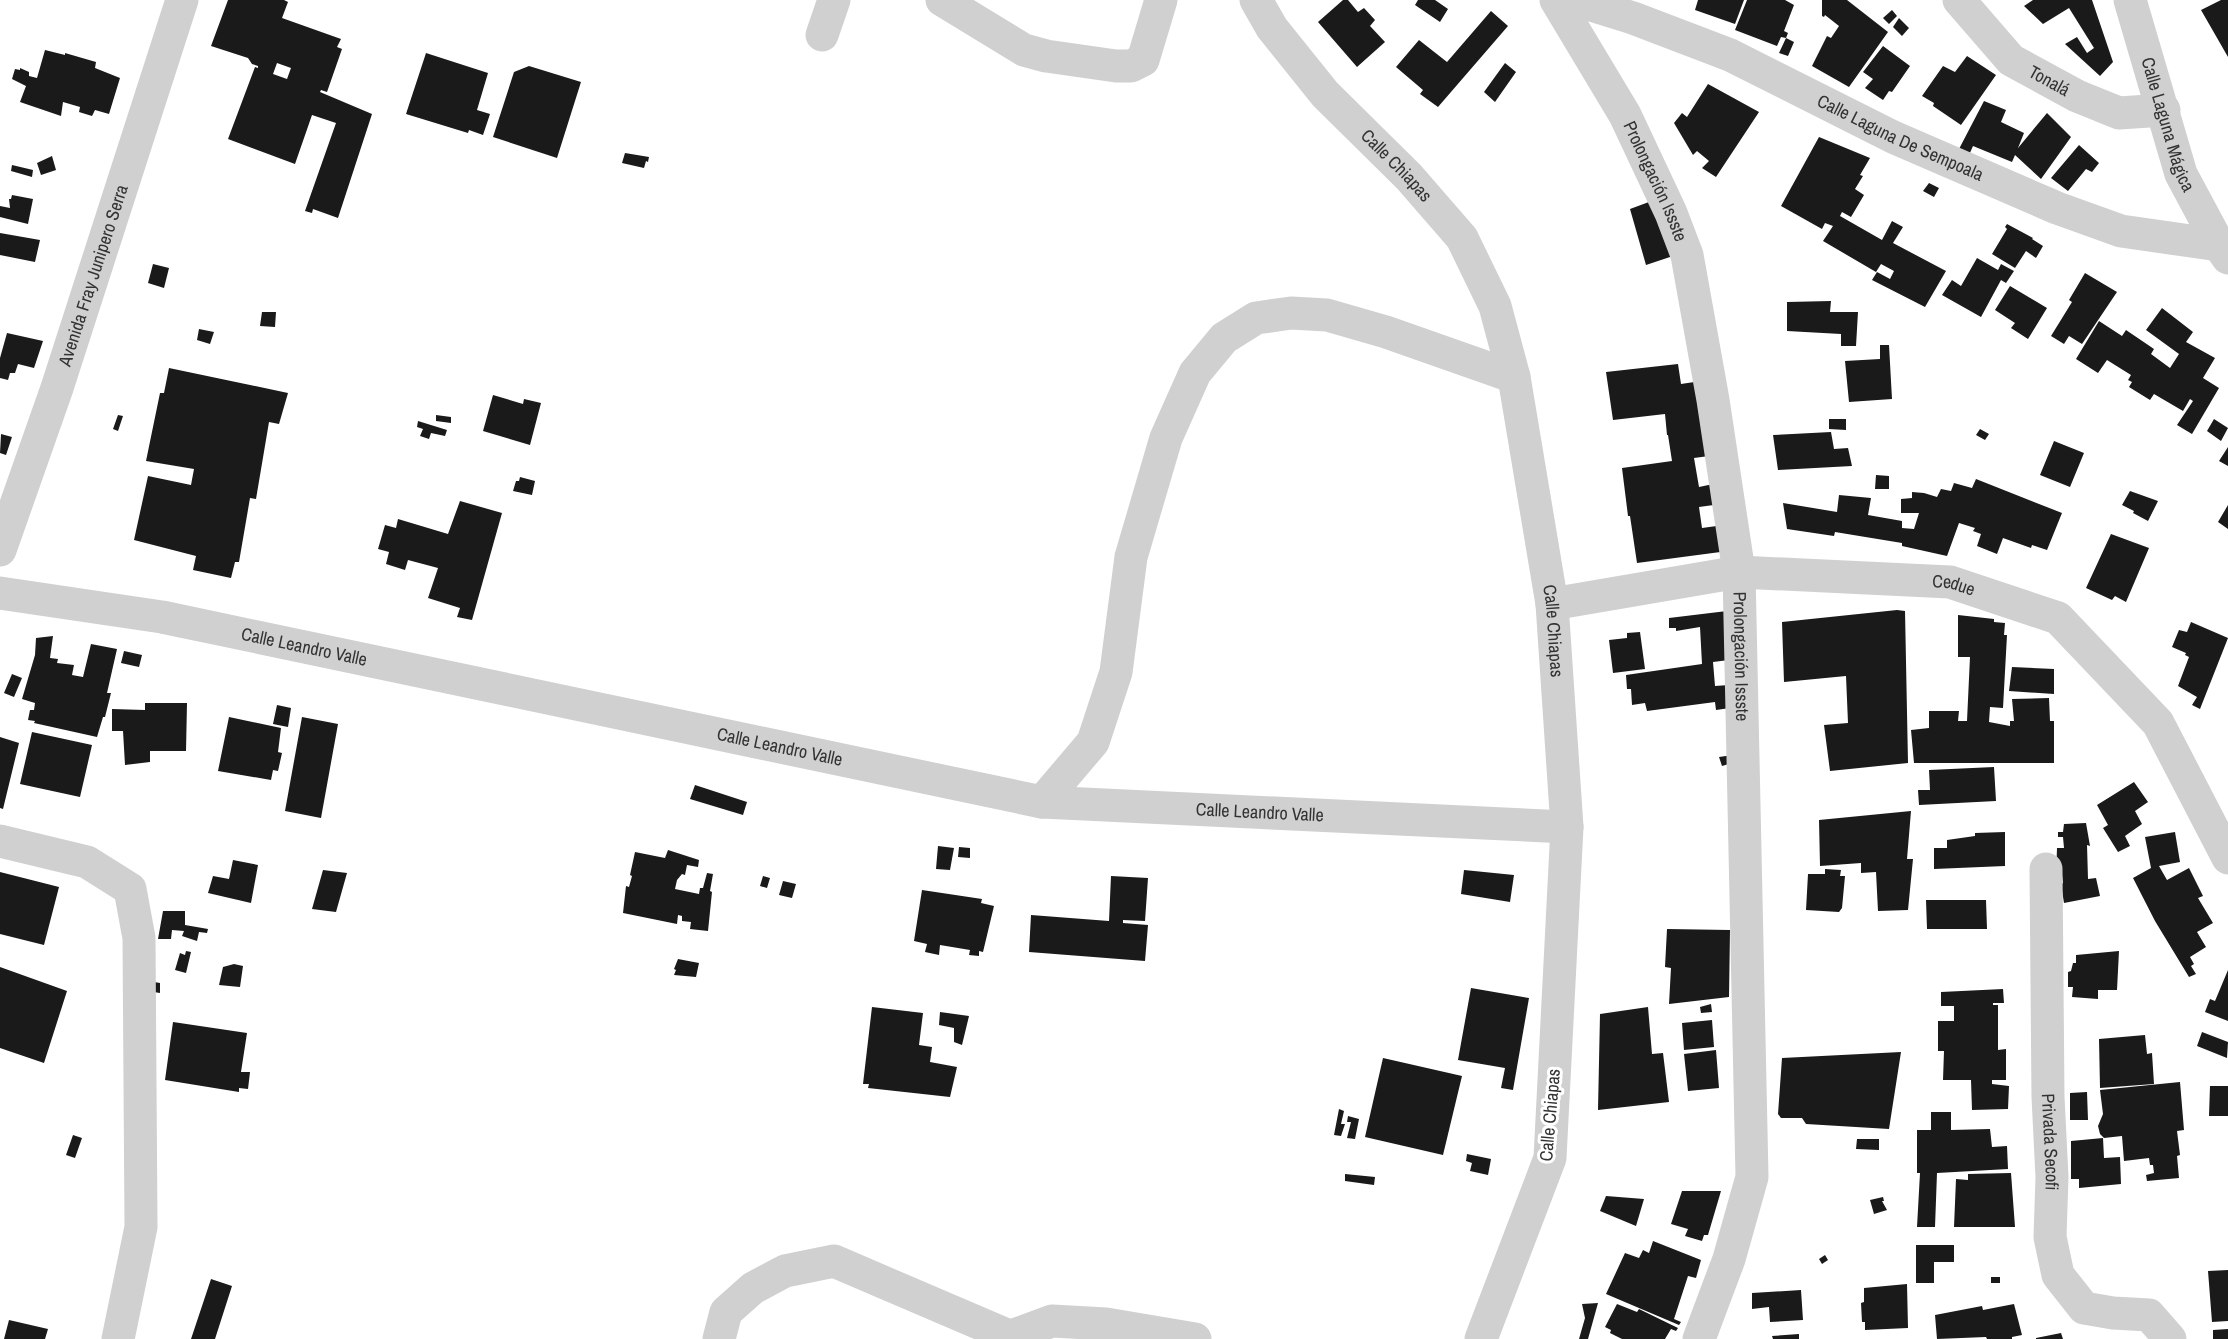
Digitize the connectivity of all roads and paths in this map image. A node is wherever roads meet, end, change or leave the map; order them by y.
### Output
1 (182, 0) edge
2 (834, 0) edge
3 (942, 0) edge
4 (1161, 0) edge
5 (1256, 0) edge
6 (1557, 0) edge
7 (1575, 0) edge
8 (1959, 0) edge
9 (2130, 0) edge
10 (822, 35) dead end
11 (2164, 110) junction
12 (2223, 252) edge
13 (1514, 377) junction
14 (0, 550) edge
15 (1739, 572) junction
16 (0, 592) edge
17 (1552, 604) junction
18 (1042, 802) junction
19 (1567, 827) junction
20 (0, 841) edge
21 (2228, 858) edge
22 (2046, 869) dead end
23 (1006, 1337) edge
24 (118, 1339) edge
25 (719, 1339) edge
26 (1195, 1339) edge
27 (1481, 1339) edge
28 (1699, 1339) edge
29 (2170, 1339) edge

1 - 14 street, Avenida Fray Junipero Serra
2 - 10 street
3 - 4 street
5 - 13 street, Calle Chiapas
6 - 15 street, Prolongación Issste
7 - 12 street, Calle Laguna De Sempoala
8 - 11 street, Tonalá
9 - 11 street, Calle Laguna Mágica
11 - 12 street, Calle Laguna Mágica
13 - 17 street, Calle Chiapas
13 - 18 street
15 - 17 street, Cedue
15 - 21 street, Cedue
15 - 28 street, Prolongación Issste
16 - 18 street, Calle Leandro Valle
17 - 19 street, Calle Chiapas
18 - 19 street, Calle Leandro Valle
19 - 27 street, Calle Chiapas
20 - 24 street
22 - 29 street, Privada Secofi
23 - 25 street
23 - 26 street

